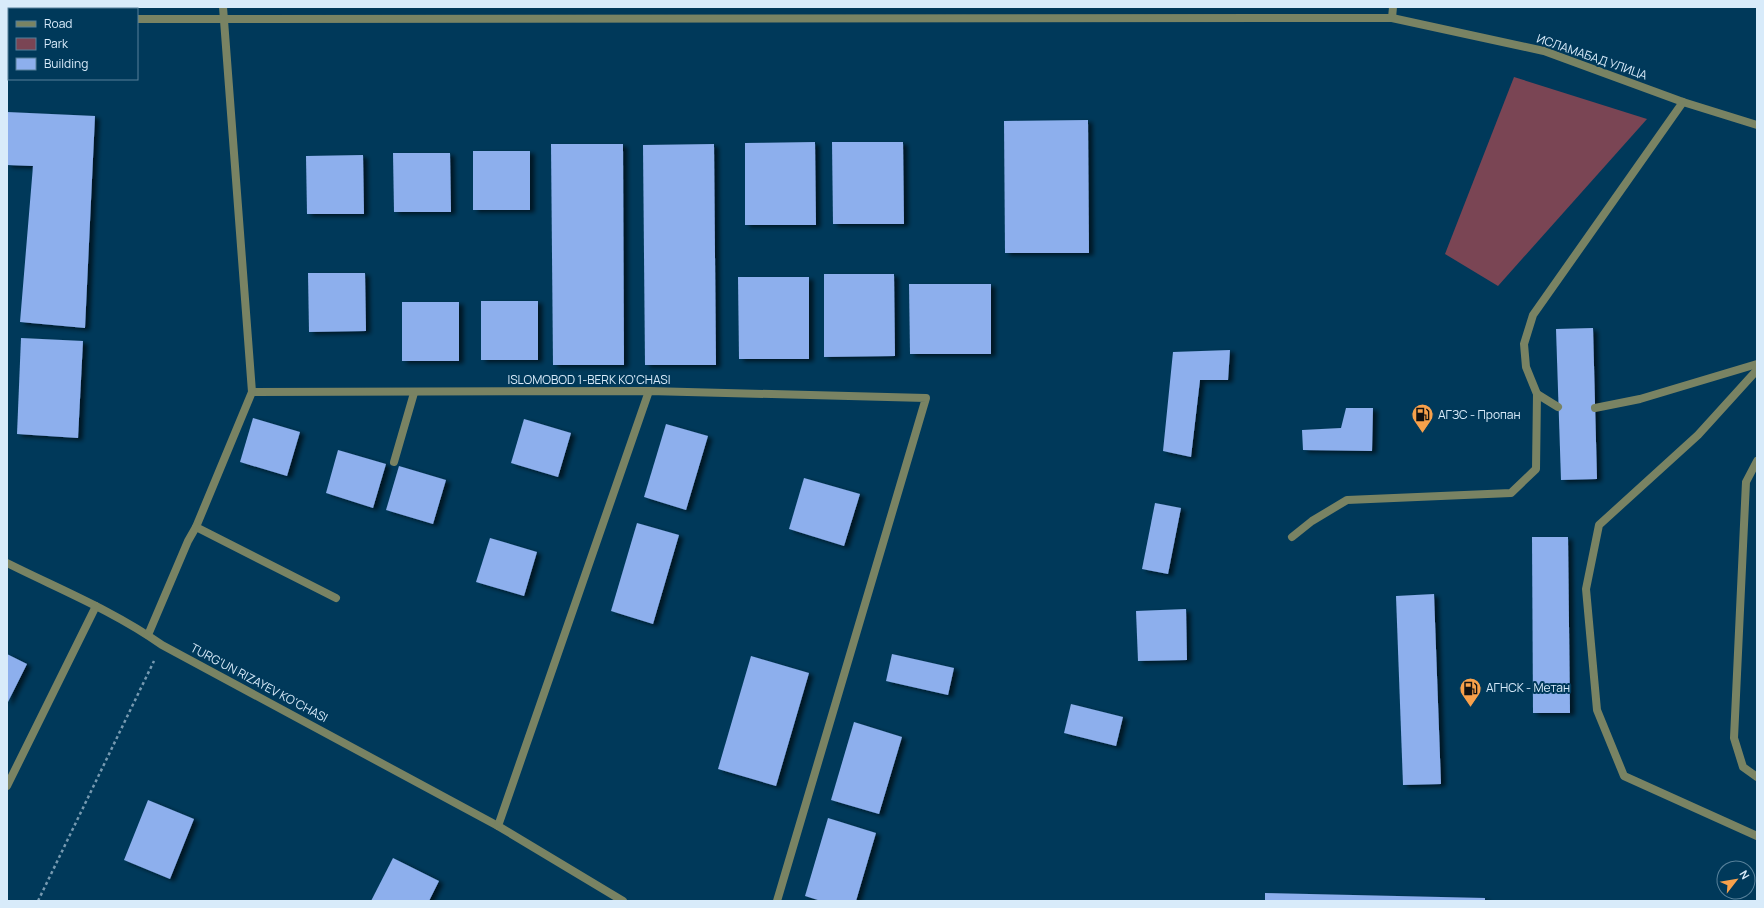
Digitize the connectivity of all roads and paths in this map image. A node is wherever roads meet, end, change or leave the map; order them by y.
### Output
1 (223, 7) edge
2 (1393, 7) edge
3 (1392, 18) junction
4 (138, 19) edge
5 (224, 20) junction
6 (1683, 102) junction
7 (1757, 125) edge
8 (1757, 364) edge
9 (1757, 370) edge
10 (649, 391) junction
11 (252, 392) junction
12 (414, 393) junction
13 (1537, 394) junction
14 (1558, 406) dead end
15 (1595, 408) dead end
16 (1757, 461) edge
17 (394, 462) dead end
18 (196, 527) junction
19 (1292, 537) dead end
20 (7, 563) edge
21 (336, 598) dead end
22 (96, 606) junction
23 (148, 635) junction
24 (162, 644) junction
25 (1757, 777) edge
26 (7, 786) edge
27 (498, 826) junction
28 (1757, 836) edge
29 (38, 901) edge
30 (623, 901) edge
31 (777, 901) edge

1 - 5 street
2 - 3 street
3 - 5 street, ИСЛАМАБАД УЛИЦА
3 - 6 street, ИСЛАМАБАД УЛИЦА
4 - 5 street, ИСЛАМАБАД УЛИЦА
5 - 11 street
6 - 7 street, ИСЛАМАБАД УЛИЦА
6 - 13 street
8 - 15 street
9 - 28 street
10 - 12 street, ISLOMOBOD 1-BERK KO'CHASI
10 - 27 street
10 - 31 street, ISLOMOBOD 1-BERK KO'CHASI
11 - 12 street, ISLOMOBOD 1-BERK KO'CHASI
11 - 18 street
12 - 17 street
13 - 14 street
13 - 19 street
16 - 25 street
18 - 21 street
18 - 23 street
20 - 22 street, TURG'UN RIZAYEV KO'CHASI
22 - 23 street, TURG'UN RIZAYEV KO'CHASI
22 - 26 street
23 - 24 street, TURG'UN RIZAYEV KO'CHASI
24 - 27 street, TURG'UN RIZAYEV KO'CHASI
24 - 29 path
27 - 30 street, TURG'UN RIZAYEV KO'CHASI

